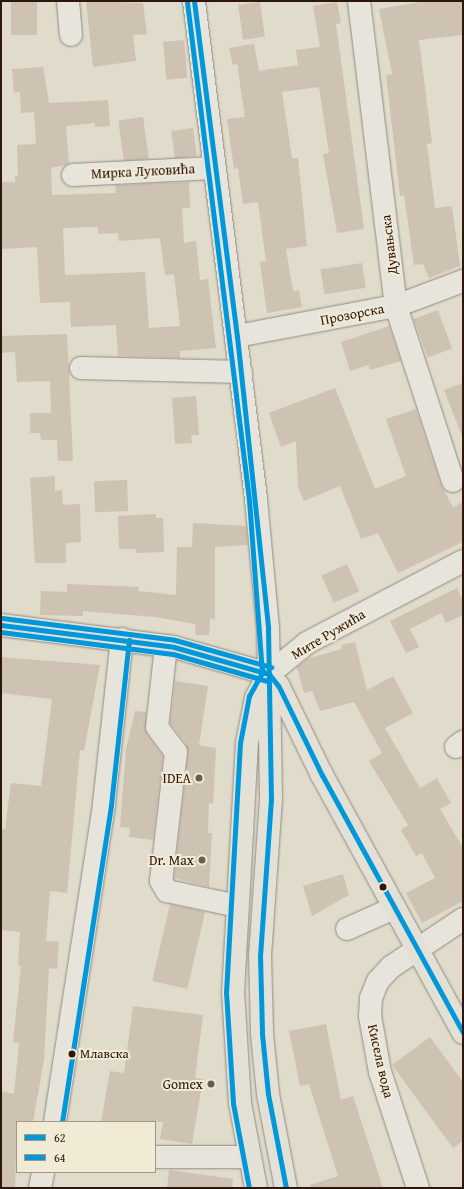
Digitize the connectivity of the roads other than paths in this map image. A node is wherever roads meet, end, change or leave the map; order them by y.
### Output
1 (68, 1) edge
2 (194, 1) edge
3 (359, 1) edge
4 (71, 35) dead end
5 (214, 168) junction
6 (73, 175) dead end
7 (463, 281) edge
8 (396, 306) junction
9 (237, 336) junction
10 (81, 368) dead end
11 (241, 372) junction
12 (453, 481) dead end
13 (463, 561) edge
14 (1, 625) edge
15 (122, 639) junction
16 (166, 646) junction
17 (269, 674) junction
18 (237, 906) junction
19 (394, 908) junction
20 (463, 919) edge
21 (347, 929) dead end
22 (415, 949) junction
23 (463, 1033) edge
24 (55, 1121) edge
25 (277, 1151) junction
26 (156, 1157) edge
27 (248, 1157) junction
28 (43, 1173) edge
29 (40, 1188) edge
30 (256, 1188) edge
31 (286, 1188) edge
32 (418, 1188) edge

1 - 4 street
2 - 5 street
3 - 8 street, Дувањска
5 - 6 street, Мирка Луковића
5 - 9 street
7 - 8 street, Прозорска
8 - 9 street, Прозорска
8 - 12 street, Дувањска
9 - 11 street
10 - 11 street
11 - 17 street
13 - 17 street, Мите Ружића
14 - 15 main road
15 - 16 main road
15 - 24 street
16 - 17 main road
16 - 18 street
17 - 18 main road
17 - 19 main road
17 - 25 main road
18 - 27 main road
19 - 21 street
19 - 22 main road
20 - 22 street, Кисела вода
22 - 23 main road
22 - 32 street, Кисела вода
25 - 27 main road
25 - 31 main road
26 - 27 street
27 - 30 main road
28 - 29 street

